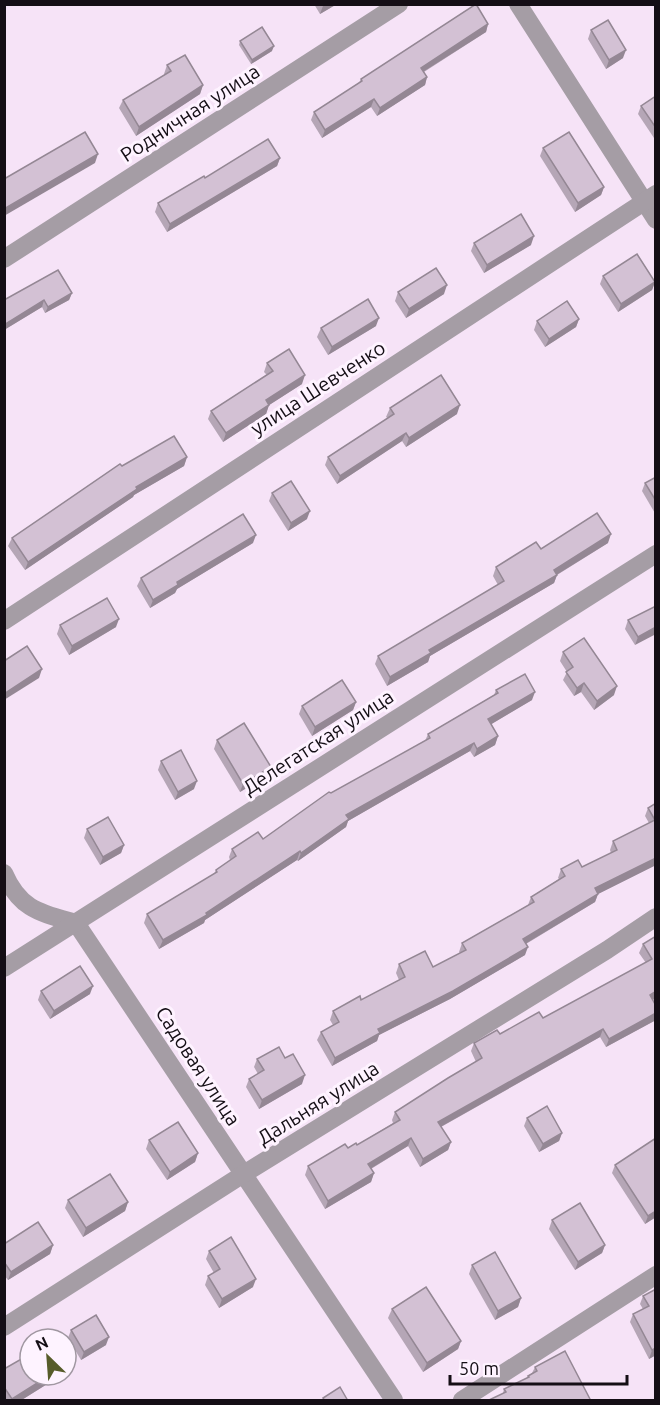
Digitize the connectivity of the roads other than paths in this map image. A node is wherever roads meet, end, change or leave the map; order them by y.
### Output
1 (399, 4) edge
2 (518, 4) edge
3 (650, 198) edge
4 (656, 220) edge
5 (4, 259) edge
6 (656, 554) edge
7 (4, 621) edge
8 (4, 873) edge
9 (656, 917) edge
10 (76, 923) junction
11 (4, 969) edge
12 (242, 1175) junction
13 (656, 1275) edge
14 (4, 1327) edge
15 (394, 1401) edge
16 (462, 1401) edge

1 - 5 street, Родничная улица
2 - 3 street
3 - 4 street
3 - 7 street, улица Шевченко
6 - 10 street, Делегатская улица
8 - 10 street
9 - 12 street, Дальняя улица
10 - 11 street, Делегатская улица
10 - 12 street, Садовая улица
12 - 14 street, Дальняя улица
12 - 15 street, Садовая улица
13 - 16 street

